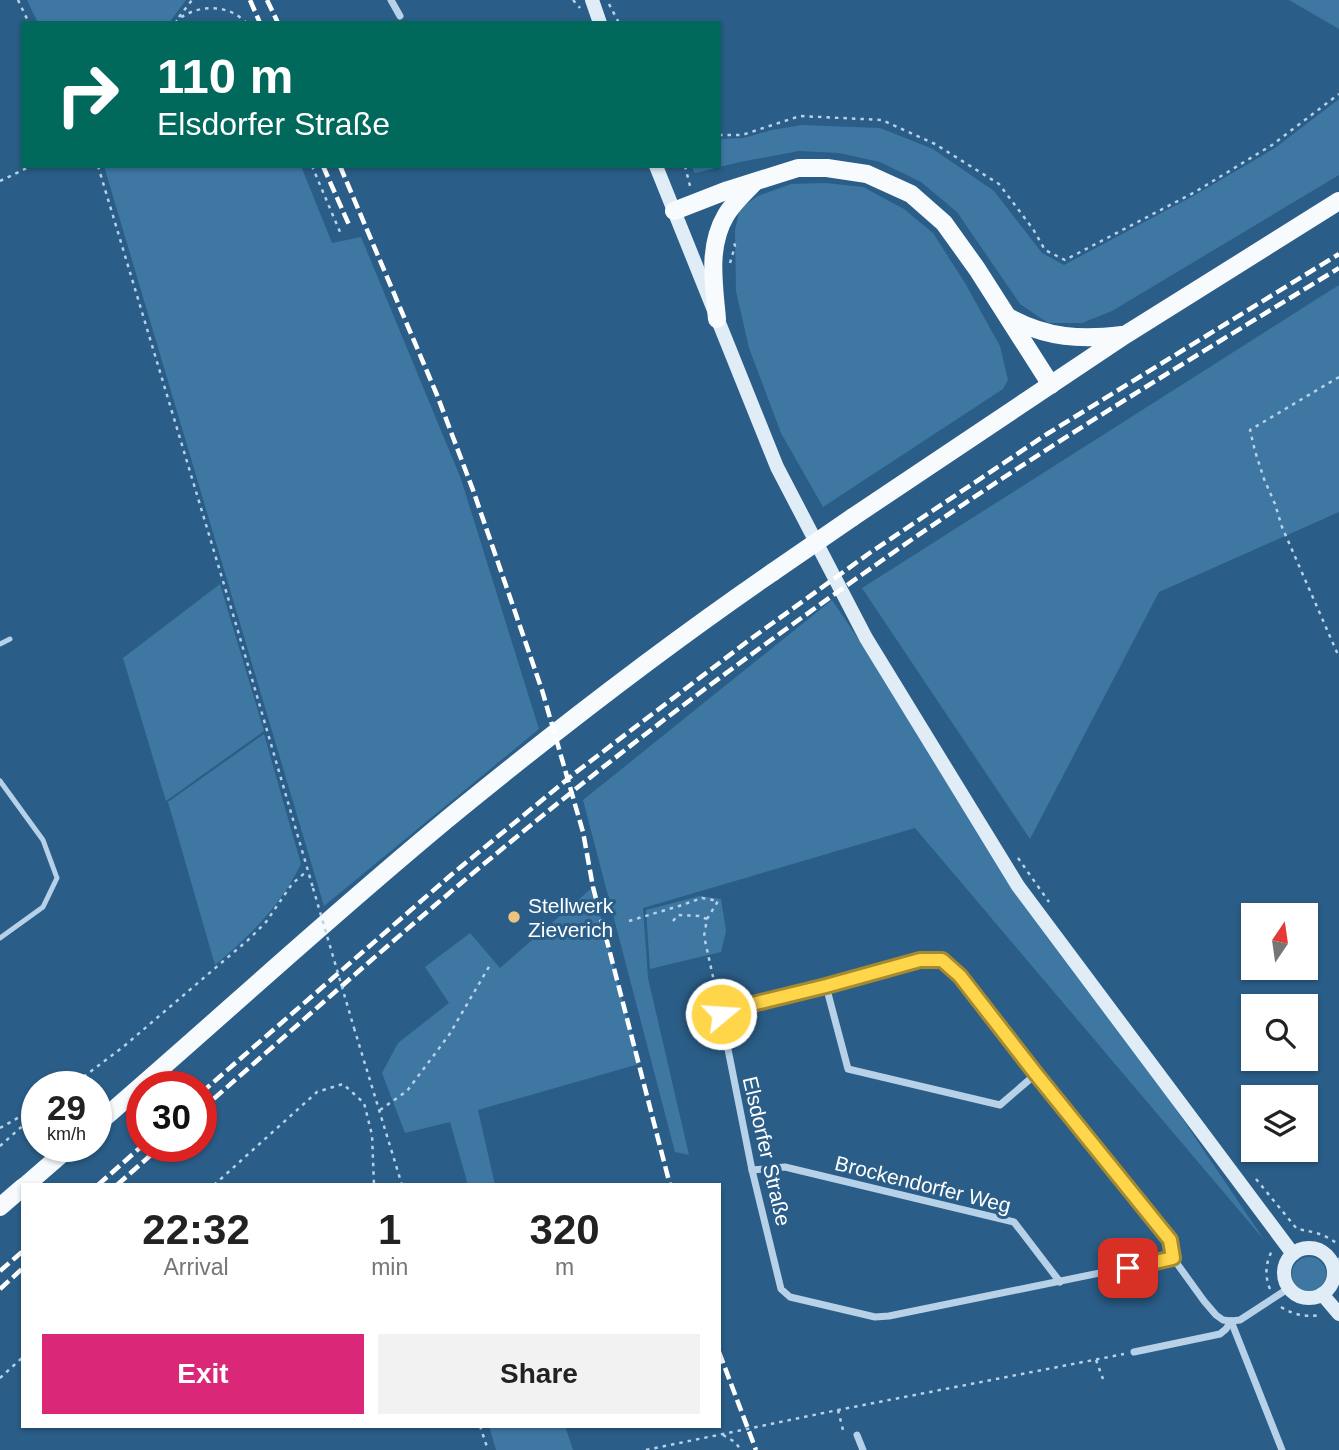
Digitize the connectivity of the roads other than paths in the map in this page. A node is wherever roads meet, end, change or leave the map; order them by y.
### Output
1 (391, 0) edge
2 (592, 0) edge
3 (400, 16) dead end
4 (599, 21) edge
5 (657, 168) edge
6 (756, 181) junction
7 (1339, 201) edge
8 (674, 211) junction
9 (1008, 316) junction
10 (717, 319) junction
11 (1125, 335) junction
12 (1051, 385) junction
13 (10, 639) dead end
14 (0, 644) edge
15 (0, 780) edge
16 (0, 938) edge
17 (826, 986) junction
18 (1036, 1074) junction
19 (112, 1111) edge
20 (52, 1162) edge
21 (752, 1170) junction
22 (28, 1183) edge
23 (21, 1189) edge
24 (0, 1207) edge
25 (1293, 1254) junction
26 (1173, 1258) junction
27 (1335, 1262) edge
28 (1060, 1282) junction
29 (1289, 1288) junction
30 (1322, 1294) junction
31 (1339, 1314) edge
32 (1231, 1321) junction
33 (1134, 1352) road end
34 (857, 1435) road end
35 (863, 1450) edge
36 (1282, 1450) edge

1 - 3 street
2 - 4 street
5 - 8 street
6 - 8 main road
6 - 9 main road
6 - 10 main road
7 - 11 main road
8 - 10 street
9 - 11 main road
9 - 12 main road
10 - 25 street
11 - 12 main road
12 - 19 main road, bridge
13 - 14 lane
15 - 16 lane
17 - 18 street
17 - 18 street
17 - 21 street, Elsdorfer Straße
18 - 26 street
20 - 22 main road
21 - 28 street, Brockendorfer Weg
21 - 28 street, Elsdorfer Straße
23 - 24 main road
25 - 27 street
25 - 29 street
26 - 28 street, Elsdorfer Straße
26 - 32 street
27 - 30 street
29 - 30 street
29 - 32 street
30 - 31 street
32 - 33 street
32 - 36 street
34 - 35 street

